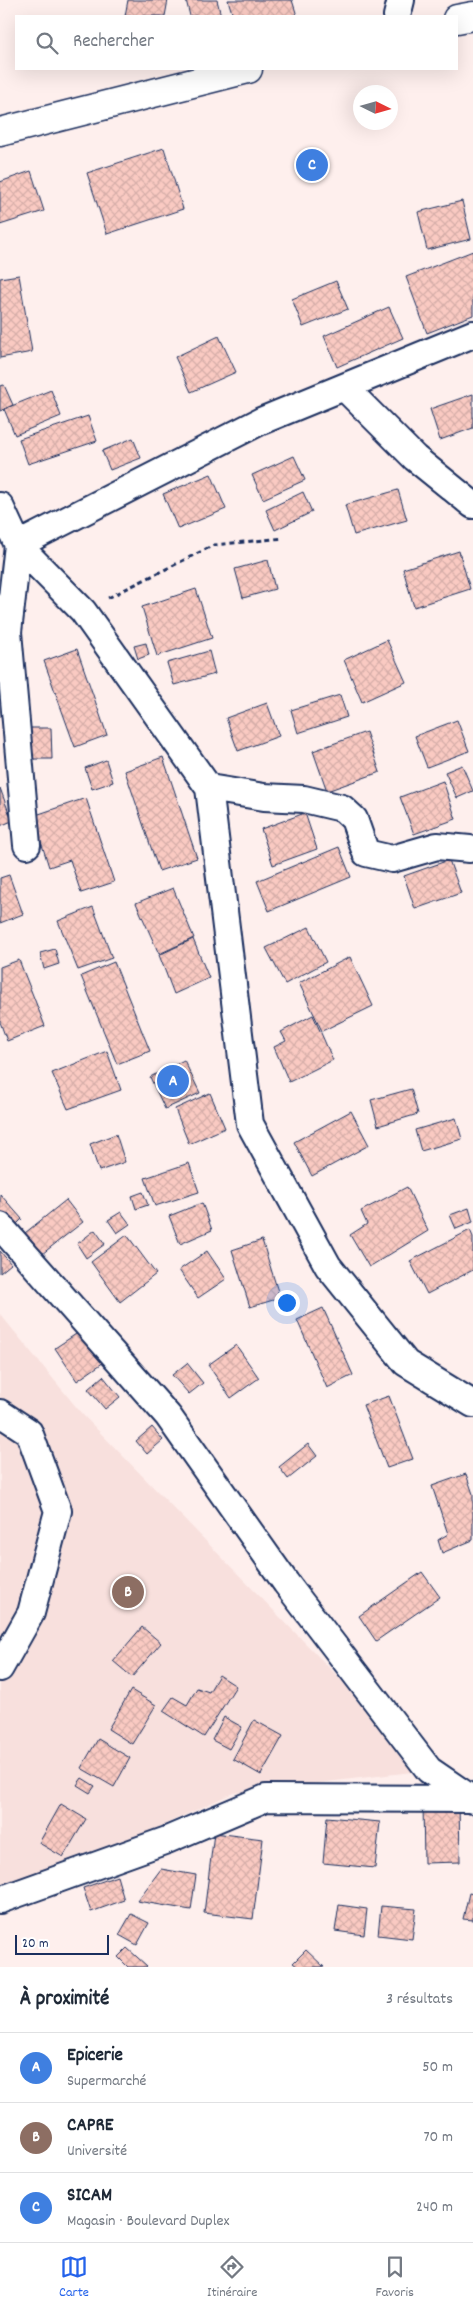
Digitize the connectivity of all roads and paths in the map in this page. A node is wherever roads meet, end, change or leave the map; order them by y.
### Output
1 (401, 0) edge
2 (397, 15) edge
3 (473, 16) edge
4 (458, 19) edge
5 (244, 70) edge
6 (0, 132) edge
7 (473, 334) edge
8 (345, 388) junction
9 (473, 505) edge
10 (0, 506) edge
11 (284, 538) dead end
12 (18, 545) junction
13 (83, 611) junction
14 (209, 788) junction
15 (27, 845) dead end
16 (470, 849) dead end
17 (0, 1226) edge
18 (473, 1404) edge
19 (0, 1413) edge
20 (0, 1668) edge
21 (472, 1799) edge
22 (0, 1900) edge

1 - 2 street
3 - 4 main road
5 - 6 main road
7 - 8 street
8 - 9 street
8 - 12 street
10 - 12 street
11 - 13 path
12 - 13 street
12 - 15 street
13 - 14 street
14 - 16 street
14 - 18 street
17 - 21 street
19 - 20 street
21 - 22 street

